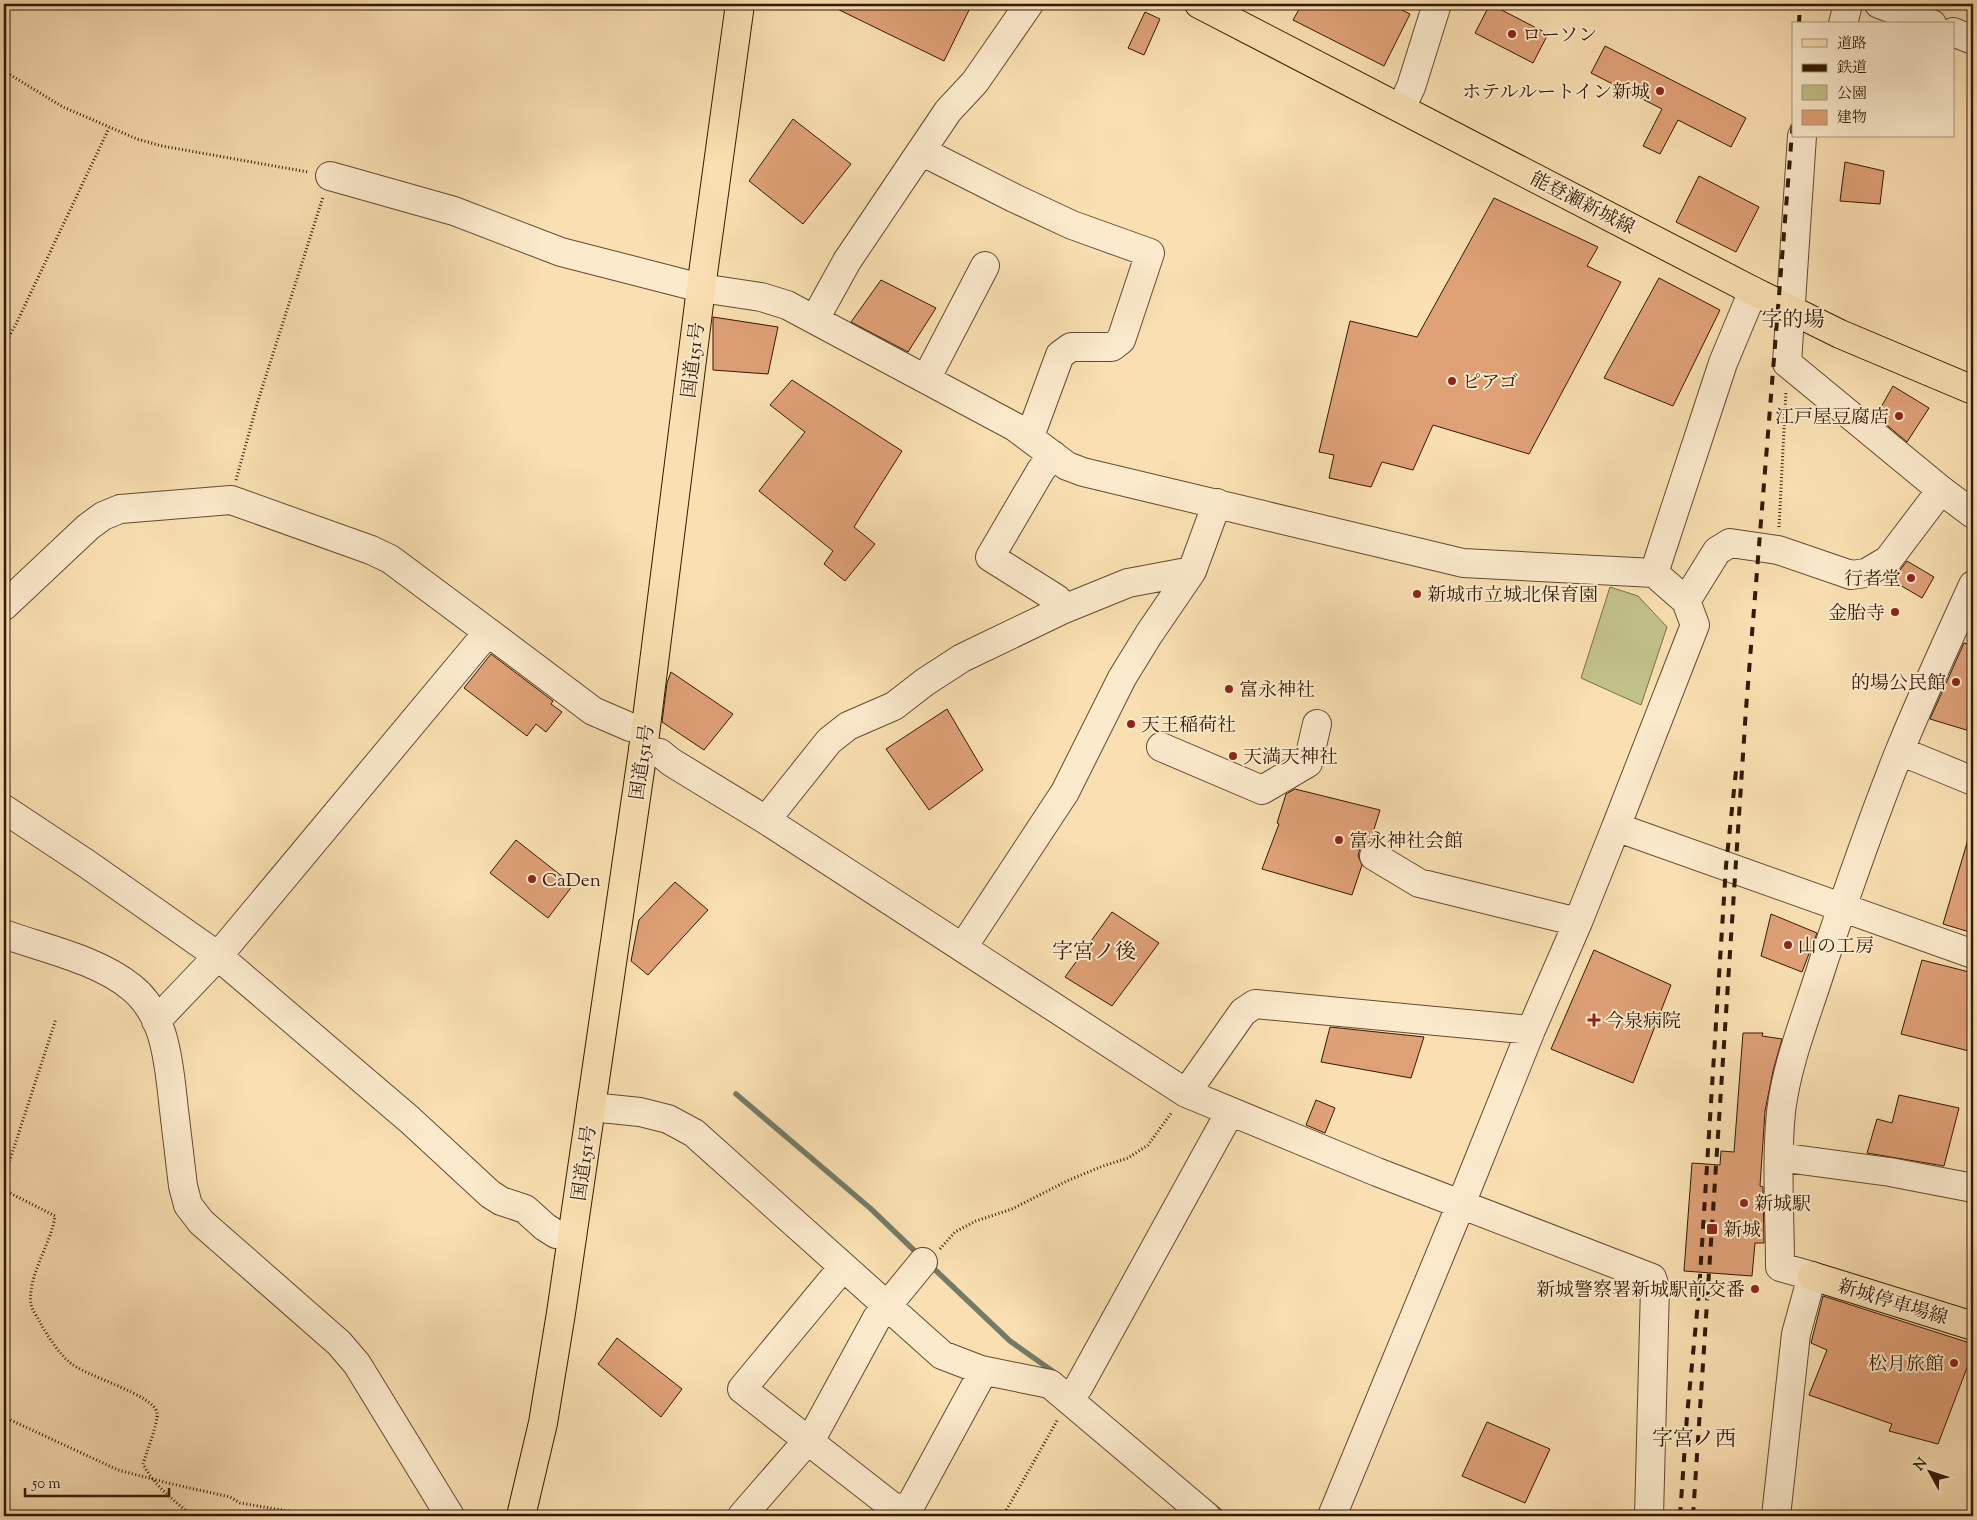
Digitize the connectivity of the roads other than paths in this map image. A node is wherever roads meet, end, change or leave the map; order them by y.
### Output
1 (740, 4) edge
2 (1029, 4) edge
3 (1199, 4) edge
4 (1436, 4) edge
5 (1848, 4) edge
6 (1889, 5) edge
7 (1844, 22) edge
8 (1927, 22) edge
9 (1954, 32) edge
10 (1973, 40) edge
11 (1401, 108) junction
12 (1802, 138) edge
13 (921, 151) junction
14 (330, 176) road end
15 (985, 266) dead end
16 (701, 288) junction
17 (1753, 291) junction
18 (1791, 310) junction
19 (815, 319) junction
20 (926, 379) junction
21 (1973, 390) edge
22 (1027, 436) junction
23 (1053, 455) junction
24 (1941, 490) junction
25 (1217, 503) junction
26 (1973, 514) edge
27 (1192, 571) junction
28 (1654, 573) junction
29 (1973, 585) edge
30 (1686, 601) junction
31 (4, 606) edge
32 (1064, 609) junction
33 (488, 632) junction
34 (1317, 724) dead end
35 (644, 739) junction
36 (1160, 747) dead end
37 (1900, 751) junction
38 (1973, 781) edge
39 (4, 809) edge
40 (766, 820) junction
41 (1616, 827) junction
42 (1374, 856) dead end
43 (1841, 908) junction
44 (1578, 922) junction
45 (4, 934) edge
46 (963, 947) junction
47 (1973, 954) edge
48 (218, 956) junction
49 (156, 1021) junction
50 (1531, 1030) junction
51 (1186, 1093) junction
52 (591, 1107) junction
53 (1230, 1112) junction
54 (1779, 1157) junction
55 (1973, 1188) edge
56 (1461, 1204) junction
57 (572, 1236) junction
58 (930, 1257) road end
59 (843, 1267) junction
60 (1812, 1276) junction
61 (886, 1306) junction
62 (1973, 1326) edge
63 (981, 1370) junction
64 (1075, 1393) junction
65 (809, 1440) junction
66 (450, 1516) edge
67 (521, 1516) edge
68 (742, 1516) edge
69 (1206, 1516) edge
70 (1332, 1516) edge
71 (1650, 1516) edge
72 (1776, 1516) edge

1 - 16 main road, 国道151号
2 - 13 street
3 - 11 main road, 能登瀬新城線
4 - 11 street
5 - 7 street
6 - 8 street
9 - 10 street
11 - 17 main road, 能登瀬新城線
12 - 18 street
13 - 19 street
13 - 22 street
14 - 16 street
15 - 20 street
16 - 19 street
16 - 35 main road, 国道151号
17 - 18 main road, 能登瀬新城線
17 - 28 street
18 - 21 main road, 能登瀬新城線
18 - 24 street
19 - 20 street
20 - 22 street
22 - 23 street
23 - 25 street
23 - 32 street
24 - 26 street
24 - 30 street
25 - 27 street
25 - 28 street
27 - 32 street
27 - 46 street
28 - 30 street
29 - 37 street
30 - 41 street
31 - 33 street
32 - 40 street
33 - 35 street
33 - 48 street
34 - 36 street
35 - 40 street
35 - 52 main road, 国道151号
37 - 38 street
37 - 43 street
39 - 48 street
40 - 46 street
41 - 43 street
41 - 44 street
42 - 44 street
43 - 47 street
43 - 54 street
44 - 50 street
45 - 49 street
46 - 51 street
48 - 49 street
48 - 57 street
49 - 66 street
50 - 51 street
50 - 56 street
51 - 53 street
52 - 57 main road, 国道151号
52 - 59 street
53 - 56 street
53 - 64 street
54 - 55 street
54 - 60 street
56 - 70 street
56 - 71 street
57 - 67 main road, 国道151号
58 - 61 street
59 - 61 street
59 - 65 street
60 - 62 main road, 新城停車場線
60 - 72 street
61 - 63 street
61 - 65 street
63 - 64 street
63 - 65 street
64 - 69 street
65 - 68 street

